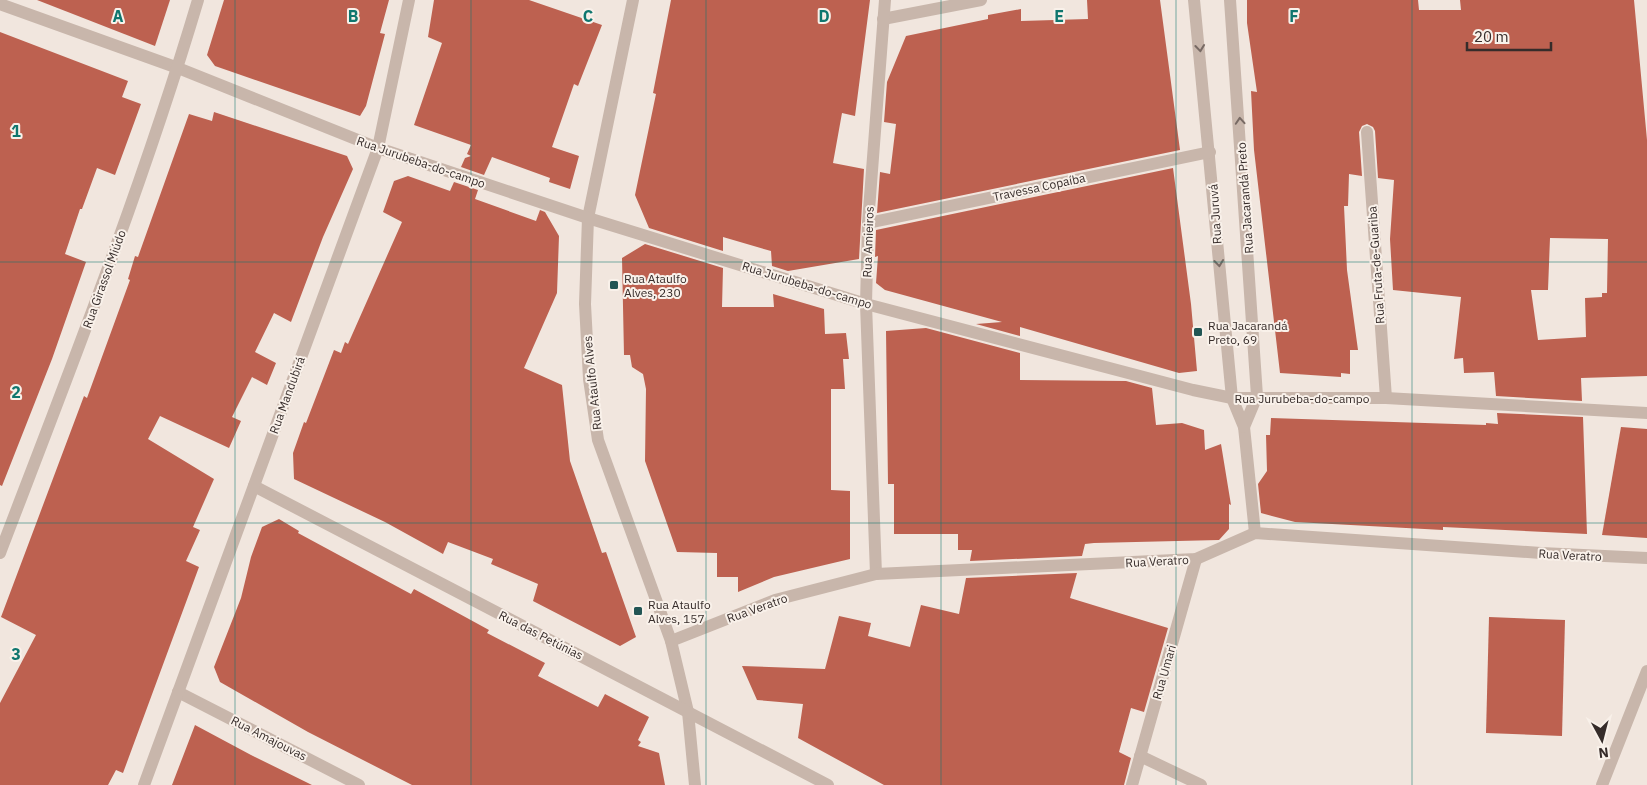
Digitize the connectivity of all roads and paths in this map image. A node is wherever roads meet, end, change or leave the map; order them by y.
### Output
1 (198, 0) edge
2 (409, 0) edge
3 (633, 0) edge
4 (885, 0) edge
5 (981, 0) edge
6 (1194, 0) edge
7 (1230, 0) edge
8 (0, 4) edge
9 (883, 18) junction
10 (178, 68) junction
11 (1366, 132) dead end
12 (378, 148) junction
13 (1210, 152) junction
14 (588, 218) junction
15 (868, 223) junction
16 (866, 304) junction
17 (1257, 396) junction
18 (1232, 398) junction
19 (1386, 398) junction
20 (1647, 413) edge
21 (1244, 427) junction
22 (254, 486) junction
23 (1255, 533) junction
24 (0, 553) edge
25 (1647, 558) edge
26 (1196, 559) junction
27 (876, 574) junction
28 (671, 641) junction
29 (1647, 671) edge
30 (178, 692) junction
31 (688, 712) junction
32 (1140, 756) junction
33 (144, 785) edge
34 (359, 785) edge
35 (695, 785) edge
36 (828, 785) edge
37 (1132, 785) edge
38 (1202, 785) edge
39 (1602, 785) edge

1 - 10 street, Rua Girassol Miúdo
2 - 12 street, Rua Mandubirá
3 - 14 street, Rua Ataulfo Alves
4 - 9 street, Rua Amieiros
5 - 9 street
6 -> 13 street, Rua Juruvá
17 -> 7 street, Rua Jacarandá Preto
8 - 10 street, Rua Jurubeba-do-campo
9 - 15 street, Rua Amieiros
10 - 12 street, Rua Jurubeba-do-campo
10 - 24 street, Rua Girassol Miúdo
11 - 19 street, Rua Fruta-de-Guariba
12 - 14 street, Rua Jurubeba-do-campo
12 - 22 street, Rua Mandubirá
13 - 15 street, Travessa Copaíba
13 -> 18 street, Rua Juruvá
14 - 16 street, Rua Jurubeba-do-campo
14 - 28 street, Rua Ataulfo Alves
15 - 16 street, Rua Amieiros
16 - 18 street, Rua Jurubeba-do-campo
16 - 27 street, Rua Amieiros
17 - 18 street, Rua Jurubeba-do-campo
17 - 19 street, Rua Jurubeba-do-campo
17 - 21 street, Rua Juruvá
18 - 21 street, Rua Juruvá
19 - 20 street, Rua Jurubeba-do-campo
21 - 23 street, Rua Juruvá
22 - 30 street, Rua Mandubirá
22 - 31 street, Rua das Petúnias
23 - 25 street, Rua Veratro
23 - 26 street, Rua Veratro
26 - 27 street, Rua Veratro
26 - 32 street, Rua Umari
27 - 28 street, Rua Veratro
28 - 31 street, Rua Ataulfo Alves
29 - 39 street
30 - 33 street, Rua Mandubirá
30 - 34 street, Rua Amajouvas
31 - 35 street, Rua Ataulfo Alves
31 - 36 street, Rua das Petúnias
32 - 37 street, Rua Umari
32 - 38 street

